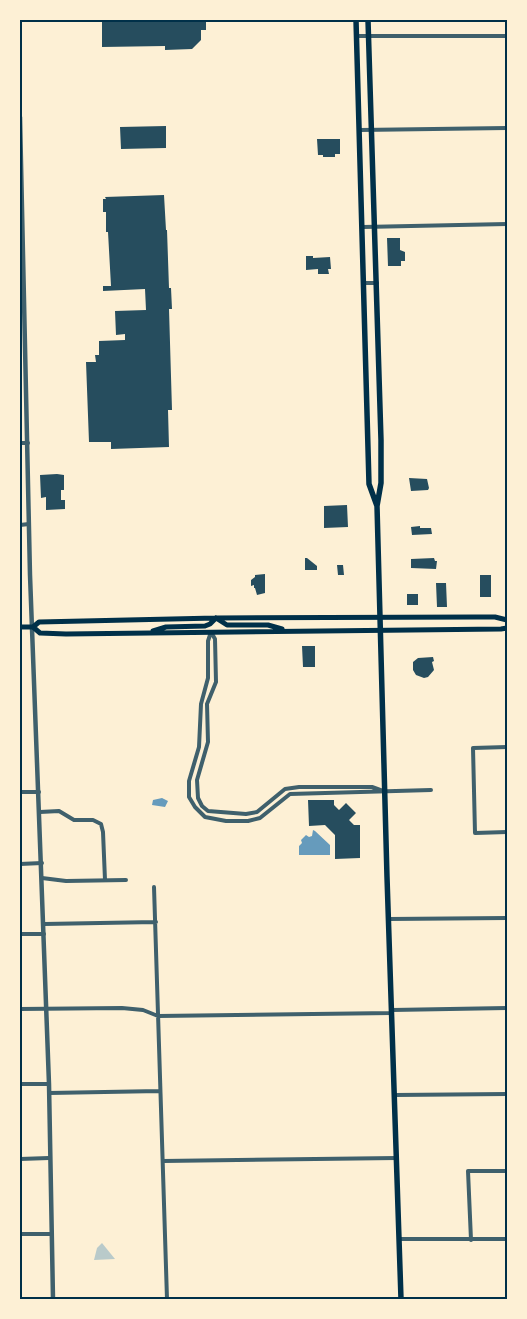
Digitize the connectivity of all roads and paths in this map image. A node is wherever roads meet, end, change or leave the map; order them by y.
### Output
1 (356, 20) edge
2 (368, 20) edge
3 (357, 36) junction
4 (507, 36) edge
5 (369, 37) junction
6 (20, 118) edge
7 (507, 128) edge
8 (360, 130) junction
9 (372, 130) junction
10 (21, 196) edge
11 (507, 224) edge
12 (363, 226) junction
13 (375, 226) junction
14 (22, 279) edge
15 (364, 283) junction
16 (377, 283) junction
17 (23, 361) edge
18 (20, 443) edge
19 (28, 443) junction
20 (377, 506) junction
21 (20, 524) edge
22 (29, 524) junction
23 (216, 618) junction
24 (380, 618) junction
25 (507, 620) edge
26 (20, 627) edge
27 (33, 627) junction
28 (507, 628) edge
29 (380, 630) junction
30 (288, 631) junction
31 (211, 632) junction
32 (147, 633) junction
33 (507, 747) edge
34 (431, 790) dead end
35 (20, 792) edge
36 (39, 792) junction
37 (385, 792) junction
38 (40, 812) junction
39 (507, 832) edge
40 (20, 864) edge
41 (42, 864) junction
42 (42, 878) junction
43 (105, 880) junction
44 (126, 880) dead end
45 (154, 887) dead end
46 (507, 918) edge
47 (389, 919) junction
48 (156, 922) junction
49 (44, 924) junction
50 (20, 934) edge
51 (44, 934) junction
52 (46, 1008) junction
53 (507, 1008) edge
54 (20, 1009) edge
55 (392, 1011) junction
56 (158, 1016) junction
57 (20, 1084) edge
58 (49, 1084) junction
59 (160, 1091) junction
60 (49, 1093) junction
61 (507, 1094) edge
62 (395, 1095) junction
63 (49, 1158) junction
64 (397, 1158) junction
65 (20, 1159) edge
66 (163, 1161) junction
67 (507, 1171) edge
68 (20, 1234) edge
69 (52, 1234) junction
70 (400, 1239) junction
71 (507, 1239) edge
72 (471, 1240) junction
73 (53, 1299) edge
74 (167, 1299) edge
75 (401, 1299) edge

1 - 3 main road
2 - 5 main road
3 - 5 street
3 - 8 main road
4 - 5 street
5 - 9 main road
6 - 10 street
7 - 9 street
8 - 9 street
8 - 12 main road
9 - 13 main road
10 - 14 street
11 - 13 street
12 - 13 street
12 - 15 main road
13 - 16 main road
14 - 17 street
15 - 16 street
15 - 20 main road
16 - 20 main road
17 - 19 street
18 - 19 street
19 - 22 street
20 - 24 main road
21 - 22 street
22 - 27 street
23 - 24 main road
23 - 27 main road
23 - 30 main road
23 - 32 main road
24 - 25 main road
24 - 29 main road
26 - 27 main road
27 - 32 main road
27 - 36 street
28 - 29 main road
29 - 30 main road
29 - 37 main road
30 - 31 main road
31 - 32 main road
31 - 37 street
31 - 37 street
33 - 39 street
34 - 37 street
35 - 36 street
36 - 38 street
37 - 47 main road
38 - 41 street
38 - 43 street
40 - 41 street
41 - 42 street
42 - 43 street
42 - 49 street
43 - 44 street
45 - 48 street
46 - 47 street
47 - 55 main road
48 - 49 street
48 - 56 street
49 - 51 street
50 - 51 street
51 - 52 street
52 - 54 street
52 - 56 street
52 - 58 street
53 - 55 street
55 - 56 street
55 - 62 main road
56 - 59 street
57 - 58 street
58 - 60 street
59 - 60 street
59 - 66 street
60 - 63 street
61 - 62 street
62 - 64 main road
63 - 65 street
63 - 69 street
64 - 66 street
64 - 70 main road
66 - 74 street
67 - 72 street
68 - 69 street
69 - 73 street
70 - 72 street
70 - 75 main road
71 - 72 street

